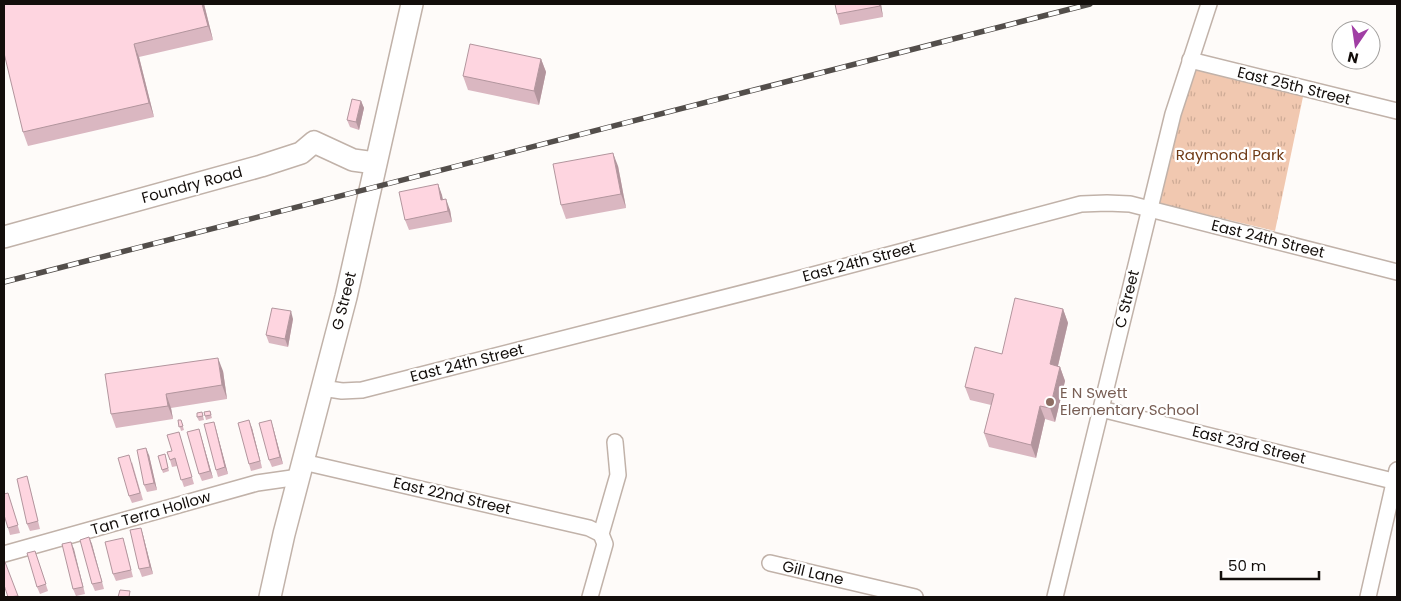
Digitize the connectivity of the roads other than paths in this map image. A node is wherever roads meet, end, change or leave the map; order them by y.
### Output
1 (412, 4) edge
2 (1209, 4) edge
3 (1190, 60) junction
4 (1397, 111) edge
5 (375, 164) junction
6 (1150, 209) junction
7 (4, 237) edge
8 (1397, 272) edge
9 (322, 388) junction
10 (1101, 409) junction
11 (615, 442) dead end
12 (301, 469) junction
13 (1396, 478) edge
14 (600, 534) junction
15 (4, 554) edge
16 (770, 563) dead end
17 (270, 597) edge
18 (590, 597) edge
19 (915, 597) edge
20 (1055, 597) edge
21 (1368, 597) edge

1 - 5 main road, G Street
2 - 3 street, C Street
3 - 4 street, East 25th Street
3 - 6 street, C Street
5 - 7 main road, Foundry Road
5 - 9 main road, G Street
6 - 8 street, East 24th Street
6 - 9 street, East 24th Street
6 - 10 street, C Street
9 - 12 main road, G Street
10 - 13 street, East 23rd Street
10 - 20 street, C Street
11 - 14 street
12 - 14 street, East 22nd Street
12 - 15 street, Tan Terra Hollow
12 - 17 main road, G Street
13 - 21 street
14 - 18 street
16 - 19 street, Gill Lane

